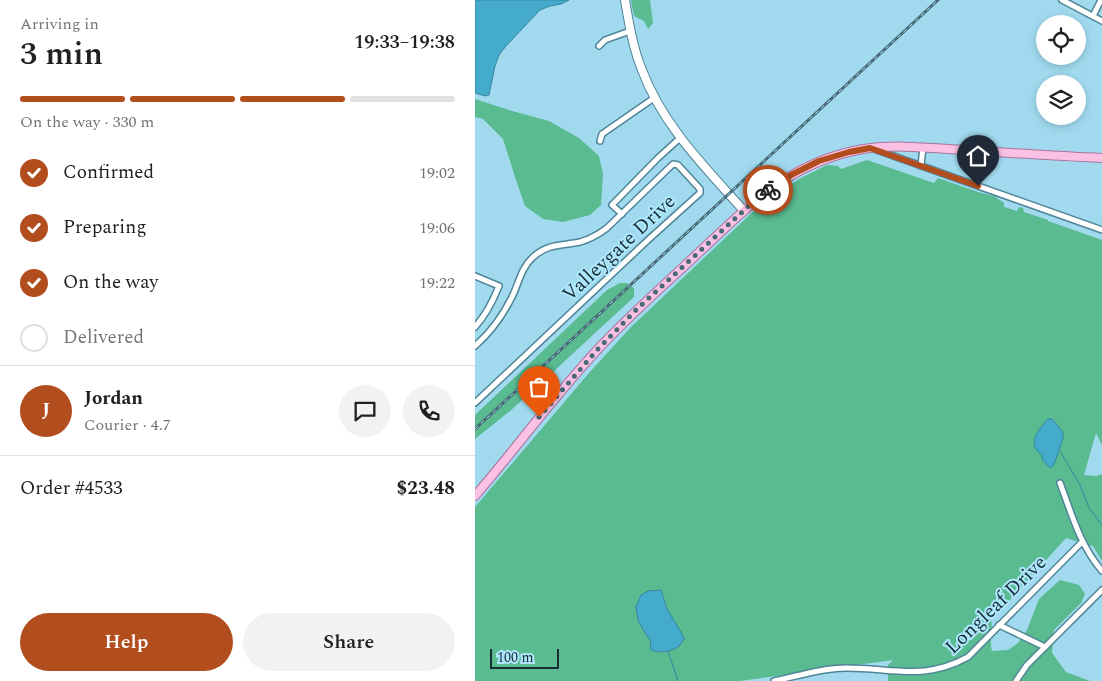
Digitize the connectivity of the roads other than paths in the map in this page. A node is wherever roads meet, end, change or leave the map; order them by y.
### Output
1 (625, 0) edge
2 (1062, 0) edge
3 (1101, 0) edge
4 (1093, 16) junction
5 (1102, 21) edge
6 (630, 31) junction
7 (599, 46) dead end
8 (654, 98) junction
9 (680, 138) junction
10 (600, 141) dead end
11 (923, 147) junction
12 (870, 148) junction
13 (1102, 158) edge
14 (921, 166) junction
15 (744, 211) junction
16 (622, 214) junction
17 (1102, 230) edge
18 (475, 276) edge
19 (475, 328) edge
20 (475, 346) edge
21 (475, 403) edge
22 (1061, 483) dead end
23 (475, 496) edge
24 (1082, 542) junction
25 (1102, 571) edge
26 (1102, 590) edge
27 (999, 625) junction
28 (1045, 647) junction
29 (793, 679) edge
30 (775, 681) edge
31 (1016, 681) edge

1 - 6 main road
2 - 4 street
3 - 4 street
4 - 5 street
6 - 7 street
6 - 8 main road
8 - 9 main road
8 - 10 street
9 - 15 main road
9 - 16 street, Valleygate Drive
11 - 12 main road
11 - 13 main road
11 - 14 street
12 - 14 street
12 - 15 main road
14 - 17 street
15 - 23 main road
16 - 20 street, Valleygate Drive
16 - 21 street, Valleygate Drive
18 - 19 street
22 - 24 street
24 - 25 street
24 - 27 street, Longleaf Drive
26 - 28 street
27 - 28 street
27 - 29 street, Longleaf Drive
28 - 31 street
29 - 30 street, Longleaf Drive

